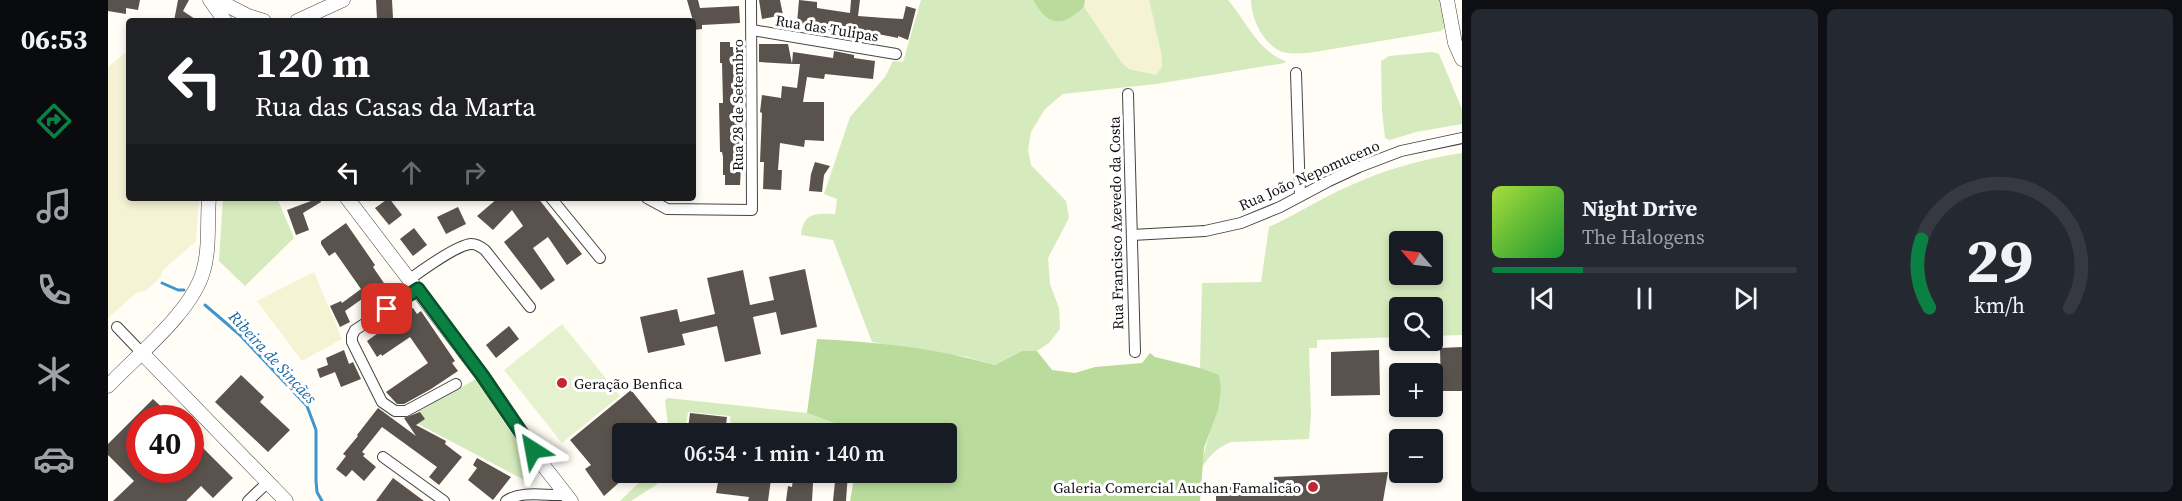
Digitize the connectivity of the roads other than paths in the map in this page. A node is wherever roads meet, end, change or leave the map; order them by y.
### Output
1 (210, 0) edge
2 (217, 0) edge
3 (343, 0) edge
4 (751, 0) edge
5 (1447, 0) edge
6 (248, 16) junction
7 (223, 18) edge
8 (230, 18) edge
9 (254, 18) edge
10 (304, 18) edge
11 (752, 30) junction
12 (896, 54) dead end
13 (1462, 59) edge
14 (1296, 73) dead end
15 (1128, 94) dead end
16 (1462, 138) edge
17 (1300, 196) junction
18 (209, 201) edge
19 (349, 201) edge
20 (553, 201) edge
21 (652, 201) edge
22 (1132, 236) junction
23 (600, 258) dead end
24 (414, 284) junction
25 (530, 307) dead end
26 (117, 327) dead end
27 (141, 352) junction
28 (1135, 352) dead end
29 (456, 384) dead end
30 (108, 386) edge
31 (383, 457) dead end
32 (268, 482) junction
33 (567, 498) edge
34 (248, 501) edge
35 (286, 501) edge
36 (444, 501) edge
37 (506, 501) edge

1 - 7 street
2 - 6 street
3 - 10 street
4 - 11 street, Rua 28 de Setembro
5 - 13 street
6 - 8 street
6 - 9 street
11 - 12 street, Rua das Tulipas
11 - 21 street, Rua 28 de Setembro
14 - 17 street
15 - 22 street, Rua Francisco Azevedo da Costa
16 - 17 street, Rua João Nepomuceno
17 - 22 street, Rua João Nepomuceno
18 - 27 street
19 - 24 street
20 - 23 street
22 - 28 street, Rua Francisco Azevedo da Costa
24 - 25 street
24 - 29 street
24 - 33 street
26 - 27 street
27 - 30 street
27 - 32 street
31 - 36 street
32 - 34 street
32 - 35 street
33 - 37 street

